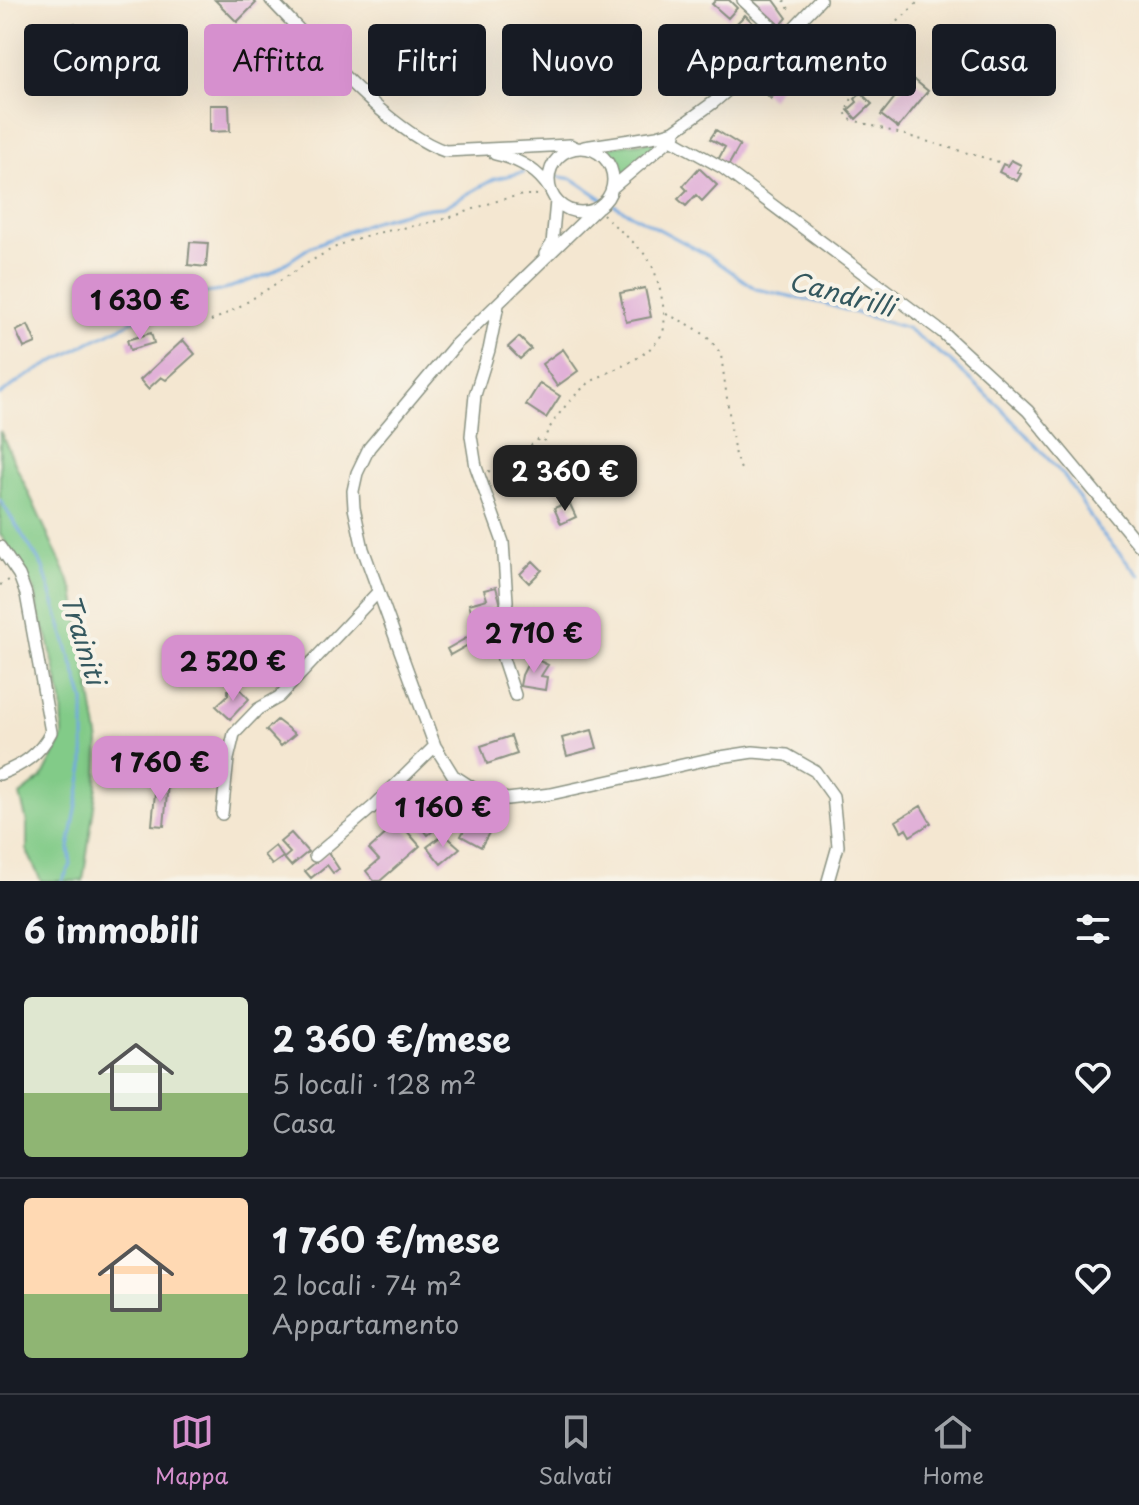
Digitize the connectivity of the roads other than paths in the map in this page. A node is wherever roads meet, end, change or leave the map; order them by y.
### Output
1 (271, 0) edge
2 (743, 0) edge
3 (820, 0) edge
4 (769, 24) edge
5 (798, 24) edge
6 (720, 96) edge
7 (693, 118) junction
8 (671, 139) junction
9 (580, 148) junction
10 (483, 151) junction
11 (553, 195) junction
12 (605, 199) junction
13 (532, 272) junction
14 (498, 305) junction
15 (1139, 545) edge
16 (0, 547) edge
17 (378, 592) junction
18 (515, 695) dead end
19 (435, 746) junction
20 (0, 774) edge
21 (222, 814) dead end
22 (315, 856) dead end
23 (828, 881) edge

1 - 10 street
2 - 4 street
3 - 5 street
6 - 7 street
7 - 8 street
7 - 9 street
8 - 12 street
8 - 15 street
9 - 10 street
9 - 11 street
9 - 12 street
10 - 11 street
11 - 12 street
11 - 13 street
12 - 13 street
13 - 14 street
14 - 17 street
14 - 18 street
16 - 20 street
17 - 19 street
17 - 21 street
19 - 22 street
19 - 23 street

